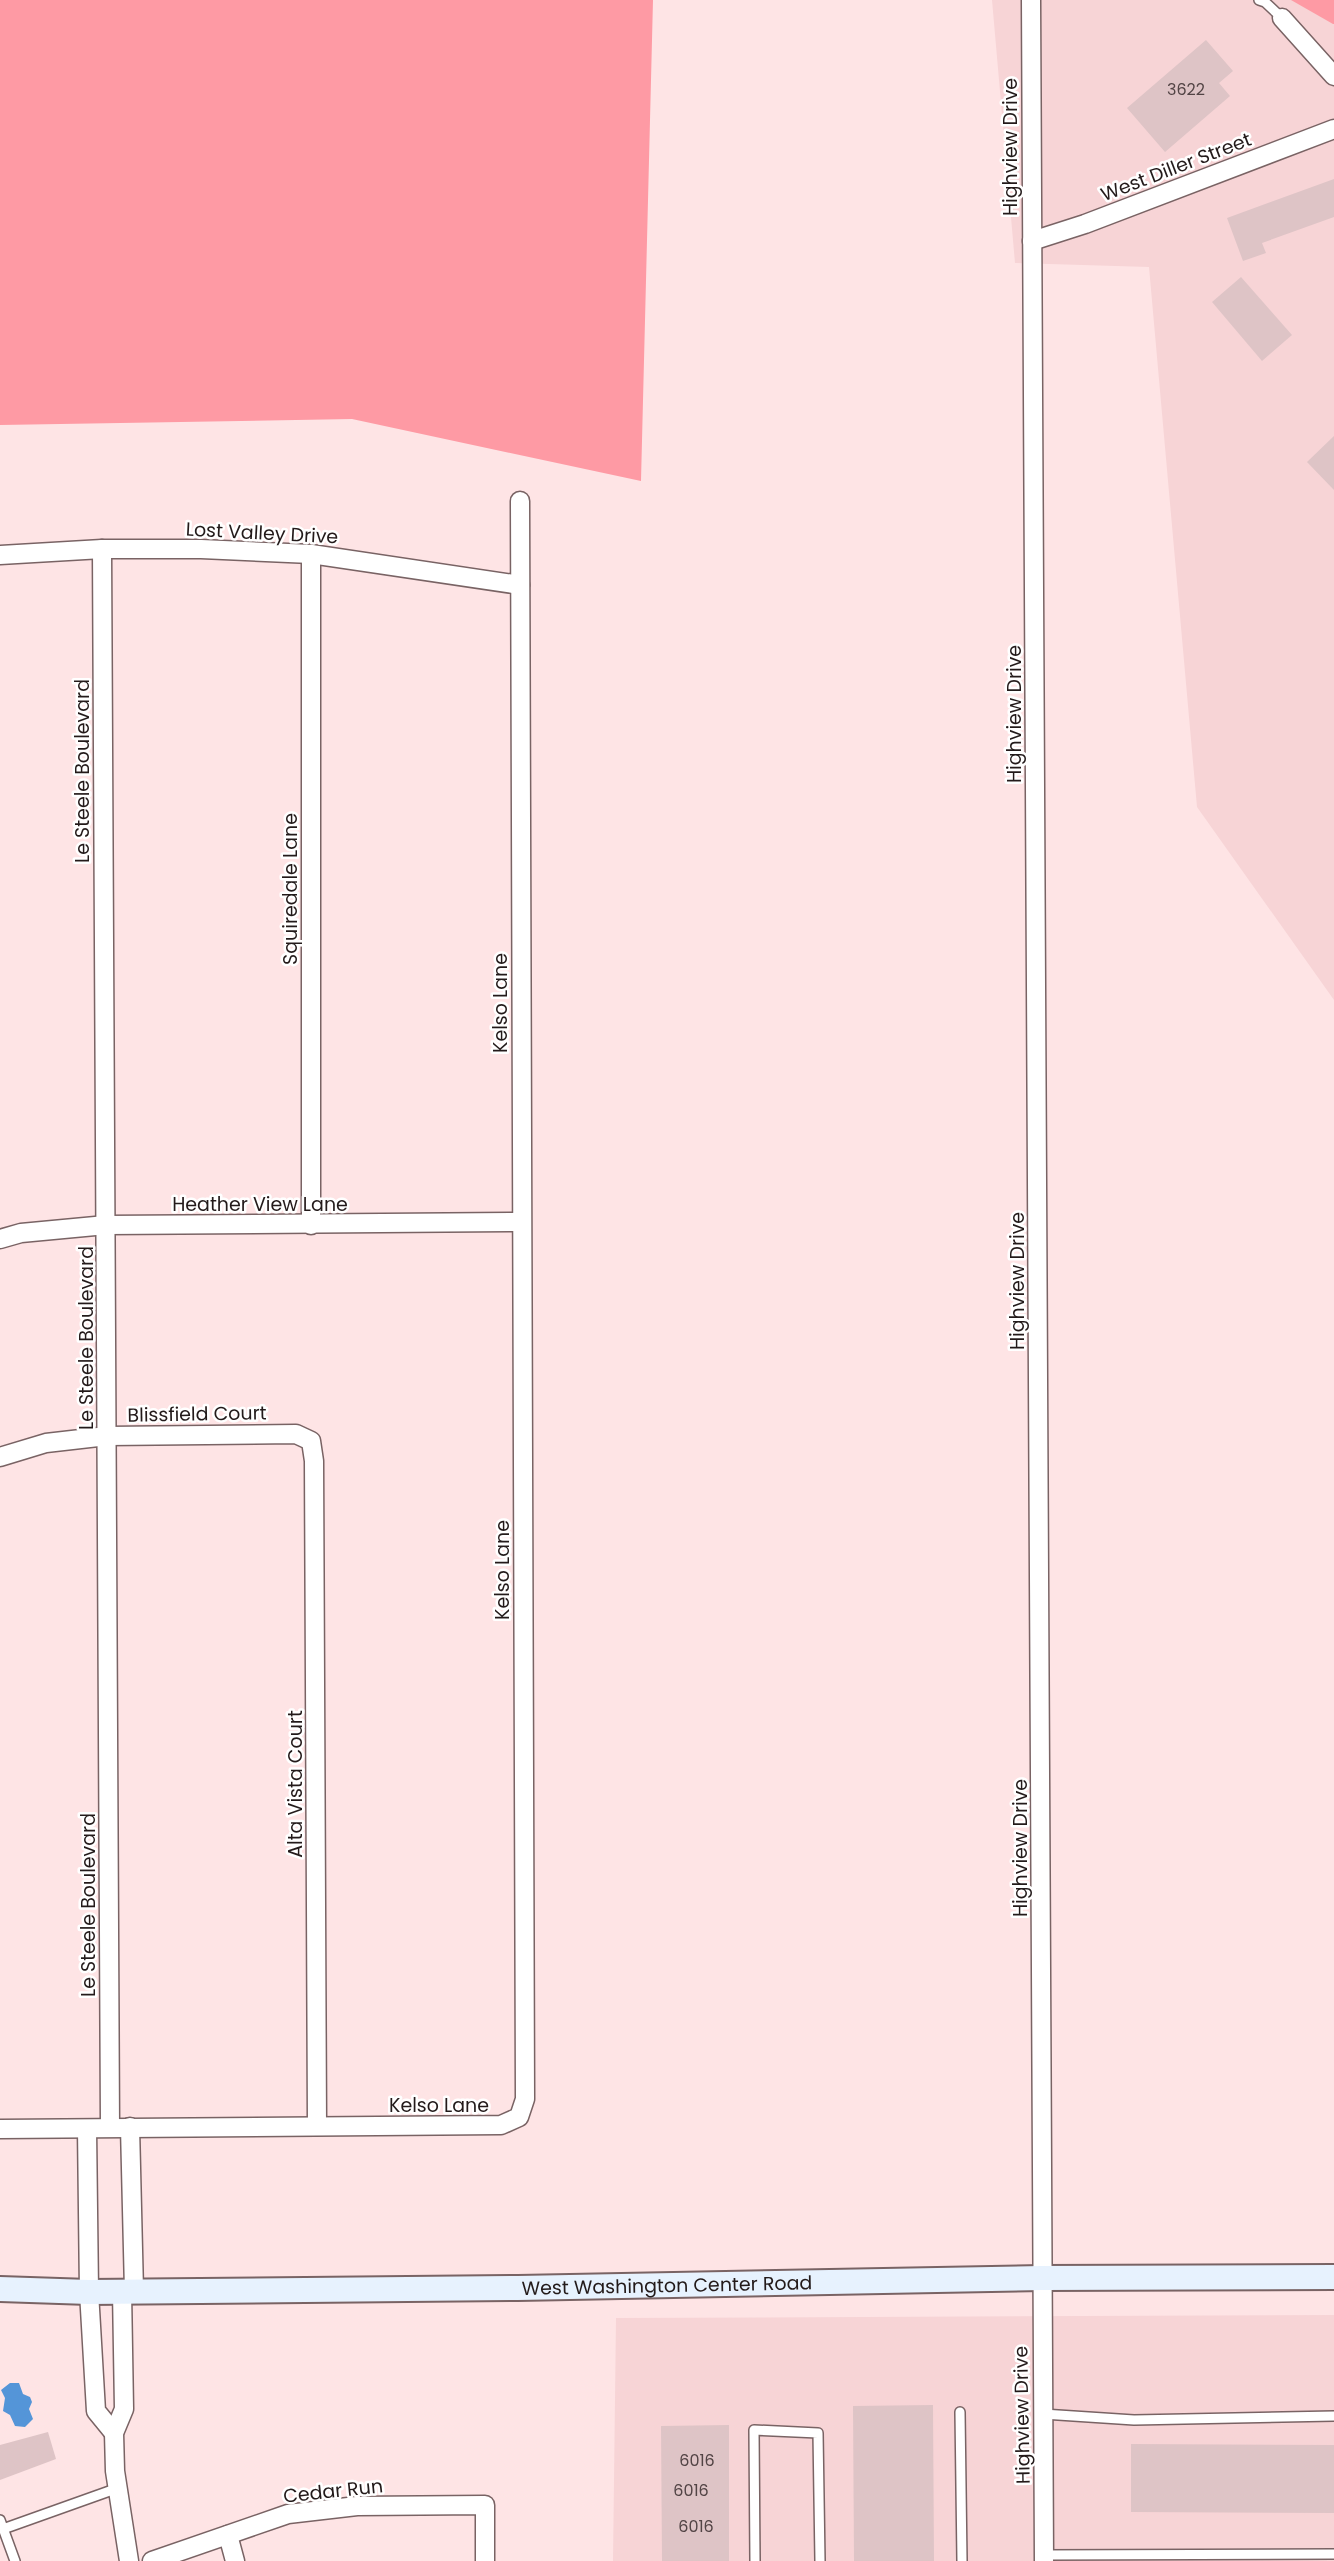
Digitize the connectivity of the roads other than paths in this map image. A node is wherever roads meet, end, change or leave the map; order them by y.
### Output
1 (1031, 0) edge
2 (1259, 0) edge
3 (1282, 18) joint
4 (1334, 76) edge
5 (1334, 129) edge
6 (1032, 241) junction
7 (520, 501) dead end
8 (102, 549) junction
9 (311, 554) junction
10 (0, 555) edge
11 (520, 585) junction
12 (521, 1222) junction
13 (106, 1225) junction
14 (311, 1225) junction
15 (0, 1239) edge
16 (107, 1436) junction
17 (311, 1441) joint
18 (0, 1457) edge
19 (317, 2126) junction
20 (110, 2127) junction
21 (130, 2127) junction
22 (0, 2129) edge
23 (87, 2129) junction
24 (1334, 2277) edge
25 (1042, 2278) junction
26 (0, 2289) edge
27 (128, 2291) junction
28 (89, 2292) junction
29 (960, 2412) dead end
30 (1043, 2414) junction
31 (1334, 2416) edge
32 (114, 2433) junction
33 (118, 2488) junction
34 (2, 2524) edge
35 (228, 2535) junction
36 (1334, 2554) edge
37 (1044, 2558) edge
38 (1111, 2558) edge
39 (15, 2561) edge
40 (129, 2561) edge
41 (152, 2561) edge
42 (235, 2561) edge
43 (485, 2561) edge
44 (755, 2561) edge
45 (820, 2561) edge
46 (962, 2561) edge

1 - 6 street, Highview Drive
2 - 3 lane
3 - 4 street
5 - 6 street, West Diller Street
6 - 25 street, Highview Drive
7 - 11 street, Kelso Lane
8 - 9 street, Lost Valley Drive
8 - 10 street, Lost Valley Drive
8 - 13 street, Le Steele Boulevard
9 - 11 street, Lost Valley Drive
9 - 14 street, Squiredale Lane
11 - 12 street, Kelso Lane
12 - 14 street, Heather View Lane
12 - 19 street, Kelso Lane
13 - 14 street, Heather View Lane
13 - 15 street, Heather View Lane
13 - 16 street, Le Steele Boulevard
16 - 17 street, Blissfield Court
16 - 18 street, Blissfield Court
16 - 20 street, Le Steele Boulevard
17 - 19 street, Alta Vista Court
19 - 21 street, Kelso Lane
20 - 21 street, Kelso Lane
20 - 23 street, Kelso Lane
21 - 27 street
22 - 23 street, Kelso Lane
23 - 28 street
24 - 25 main road, West Washington Center Road
25 - 27 main road, West Washington Center Road
25 - 30 street, Highview Drive
26 - 28 main road, West Washington Center Road
27 - 28 main road, West Washington Center Road
27 - 32 street
28 - 32 street
29 - 46 lane
30 - 31 lane
30 - 37 street, Highview Drive
32 - 33 street
33 - 34 lane
33 - 40 street
34 - 39 lane
35 - 41 street, Cedar Run
35 - 42 street
35 - 43 street, Cedar Run
36 - 38 lane
37 - 38 lane
44 - 45 lane

